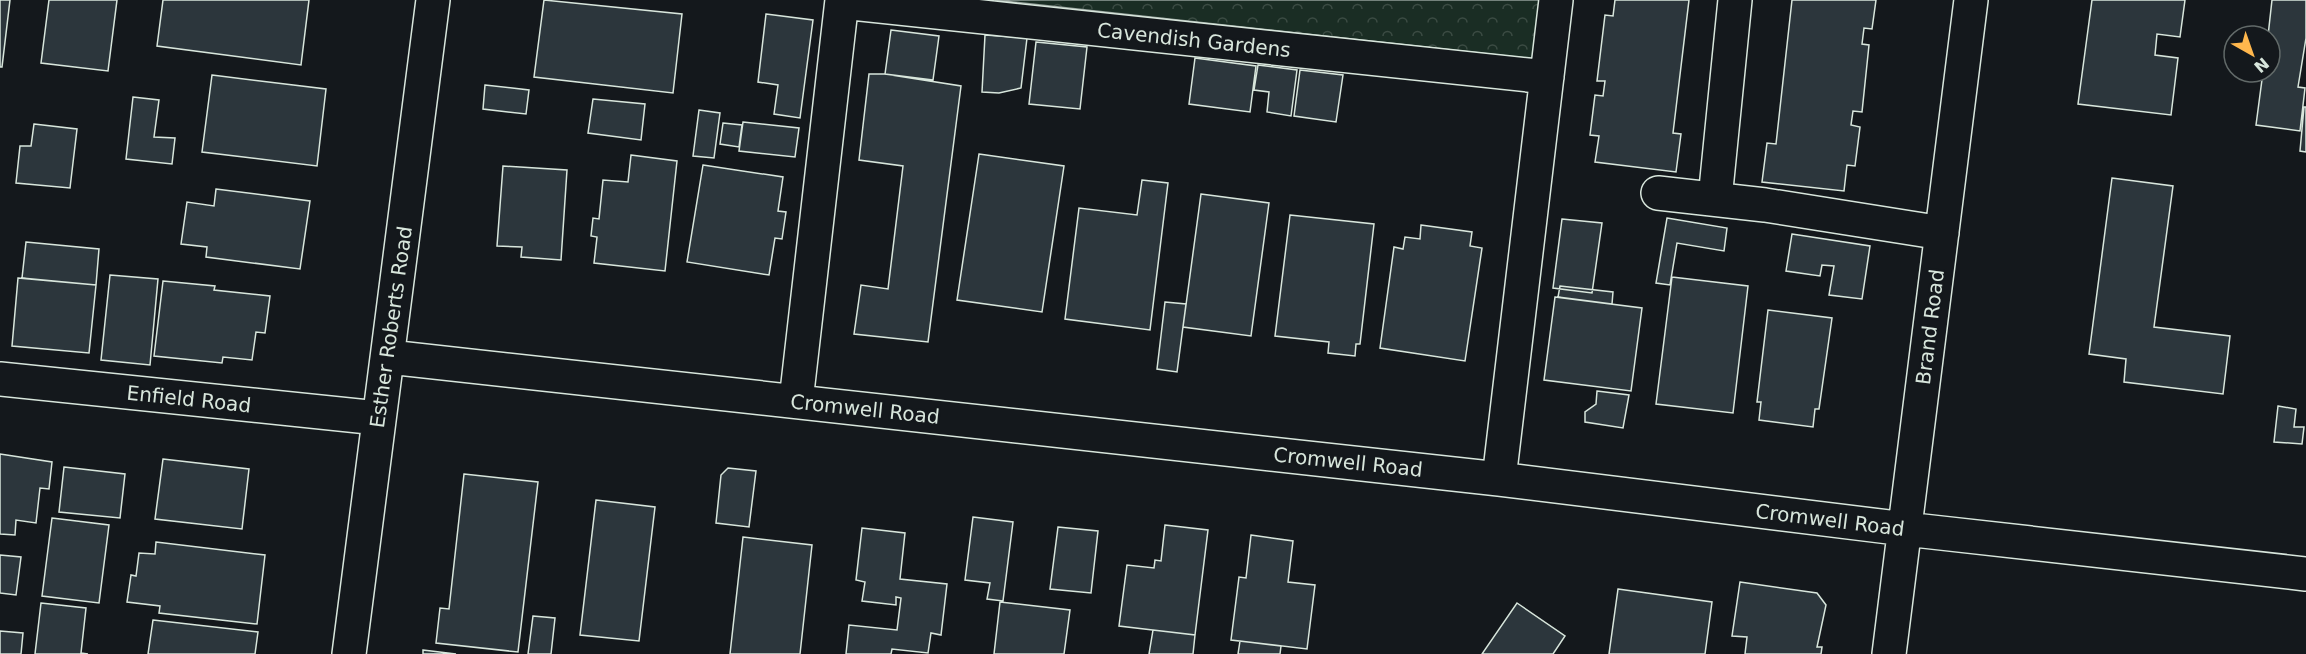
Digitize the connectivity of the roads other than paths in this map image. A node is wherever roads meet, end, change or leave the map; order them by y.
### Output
1 (433, 0) edge
2 (1556, 0) edge
3 (1735, 0) edge
4 (1971, 0) edge
5 (842, 1) edge
6 (1547, 77) junction
7 (1658, 193) dead end
8 (1715, 199) junction
9 (1942, 232) junction
10 (389, 357) junction
11 (0, 379) edge
12 (796, 401) junction
13 (378, 418) junction
14 (1499, 479) junction
15 (1905, 529) junction
16 (2306, 574) edge
17 (349, 654) edge
18 (1889, 654) edge

1 - 10 street, Esther Roberts Road
2 - 6 street
3 - 8 street
4 - 9 street, Brand Road
5 - 6 street, Cavendish Gardens
5 - 12 street, Cavendish Gardens
6 - 14 street
7 - 8 street
8 - 9 street
9 - 15 street, Brand Road
10 - 12 street, Cromwell Road
10 - 13 street, Esther Roberts Road
11 - 13 street, Enfield Road
12 - 14 street, Cromwell Road
13 - 17 street, Esther Roberts Road
14 - 15 street, Cromwell Road
15 - 16 street, Cromwell Road
15 - 18 street, Brand Road

